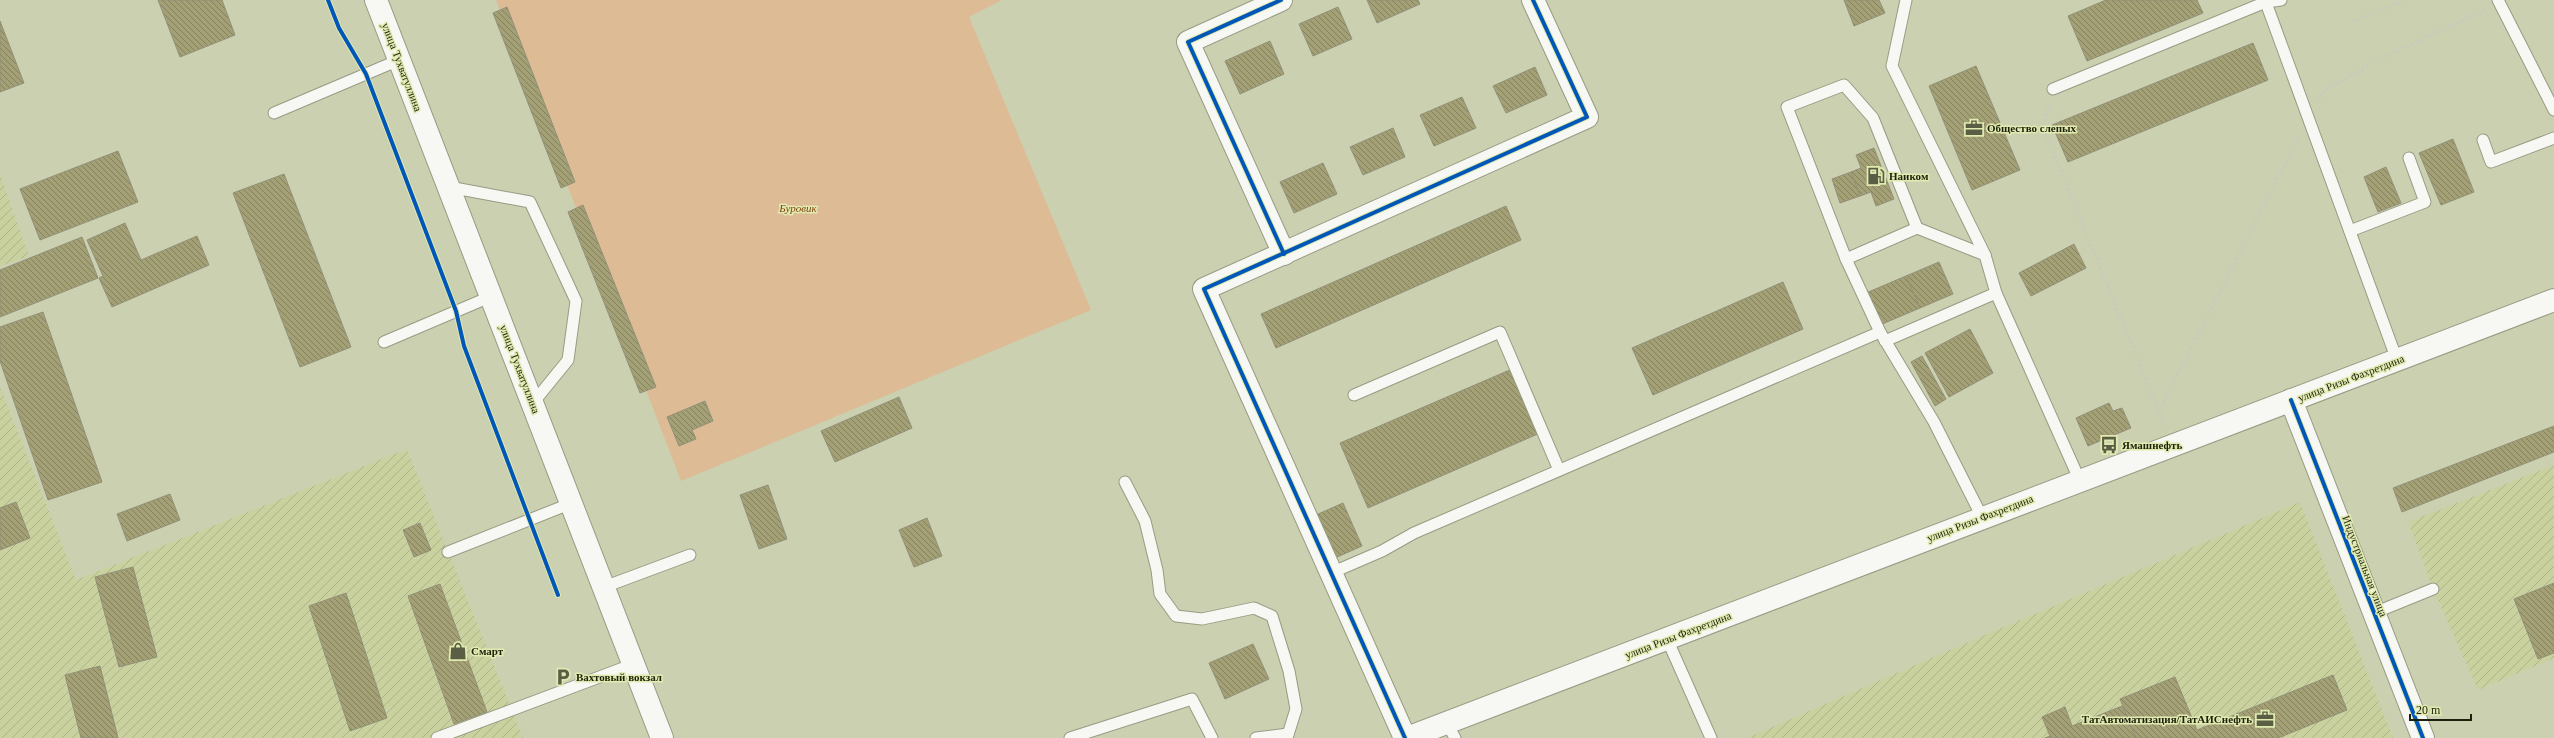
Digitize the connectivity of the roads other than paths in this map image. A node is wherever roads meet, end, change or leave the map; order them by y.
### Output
1 (376, 0) edge
2 (1281, 0) edge
3 (1533, 0) edge
4 (1906, 0) edge
5 (2281, 0) edge
6 (2265, 1) edge
7 (2498, 1) edge
8 (399, 60) junction
9 (2053, 89) road end
10 (2554, 110) edge
11 (274, 113) dead end
12 (2554, 138) edge
13 (2483, 140) dead end
14 (2409, 158) dead end
15 (449, 187) junction
16 (1917, 228) junction
17 (2350, 231) junction
18 (1284, 254) junction
19 (1985, 256) junction
20 (1846, 259) junction
21 (1996, 293) junction
22 (492, 296) junction
23 (2554, 300) edge
24 (1882, 336) junction
25 (384, 342) dead end
26 (2397, 360) junction
27 (1354, 395) dead end
28 (2291, 400) junction
29 (533, 403) junction
30 (1559, 470) junction
31 (2080, 481) junction
32 (1125, 482) dead end
33 (572, 503) junction
34 (1982, 517) junction
35 (448, 552) dead end
36 (690, 554) dead end
37 (1331, 573) junction
38 (604, 587) junction
39 (2433, 588) dead end
40 (2374, 613) junction
41 (1667, 639) junction
42 (634, 664) junction
43 (1451, 730) edge
44 (1288, 736) edge
45 (437, 738) edge
46 (662, 738) edge
47 (1070, 738) edge
48 (1212, 738) edge
49 (1256, 738) edge
50 (1406, 738) edge
51 (1711, 738) edge
52 (2423, 738) edge

1 - 8 main road, улица Тухватуллина
2 - 18 main road
3 - 18 main road
4 - 19 lane
5 - 6 lane
6 - 9 lane
6 - 17 lane
7 - 10 lane
8 - 11 lane
8 - 15 main road, улица Тухватуллина
12 - 13 lane
14 - 17 lane
15 - 22 main road, улица Тухватуллина
15 - 29 lane
16 - 19 lane
16 - 20 lane
16 - 20 lane
17 - 26 lane
18 - 37 main road
19 - 21 lane
20 - 24 lane
21 - 24 lane
21 - 31 lane
22 - 25 lane
22 - 29 main road, улица Тухватуллина
23 - 26 main road, улица Ризы Фахретдина
24 - 30 lane
24 - 34 lane
26 - 28 main road, улица Ризы Фахретдина
27 - 30 lane
28 - 31 main road, улица Ризы Фахретдина
28 - 40 main road, Индустриальная улица
29 - 33 main road, улица Тухватуллина
30 - 37 lane
31 - 34 main road, улица Ризы Фахретдина
32 - 44 lane
33 - 35 lane
33 - 38 main road, улица Тухватуллина
34 - 41 main road, улица Ризы Фахретдина
36 - 38 lane
37 - 50 main road
38 - 42 main road, улица Тухватуллина
39 - 40 lane
40 - 52 main road, Индустриальная улица
41 - 43 main road, улица Ризы Фахретдина
41 - 51 lane
42 - 45 lane
42 - 46 main road, улица Тухватуллина
43 - 50 main road, улица Ризы Фахретдина
44 - 49 lane
47 - 48 lane

